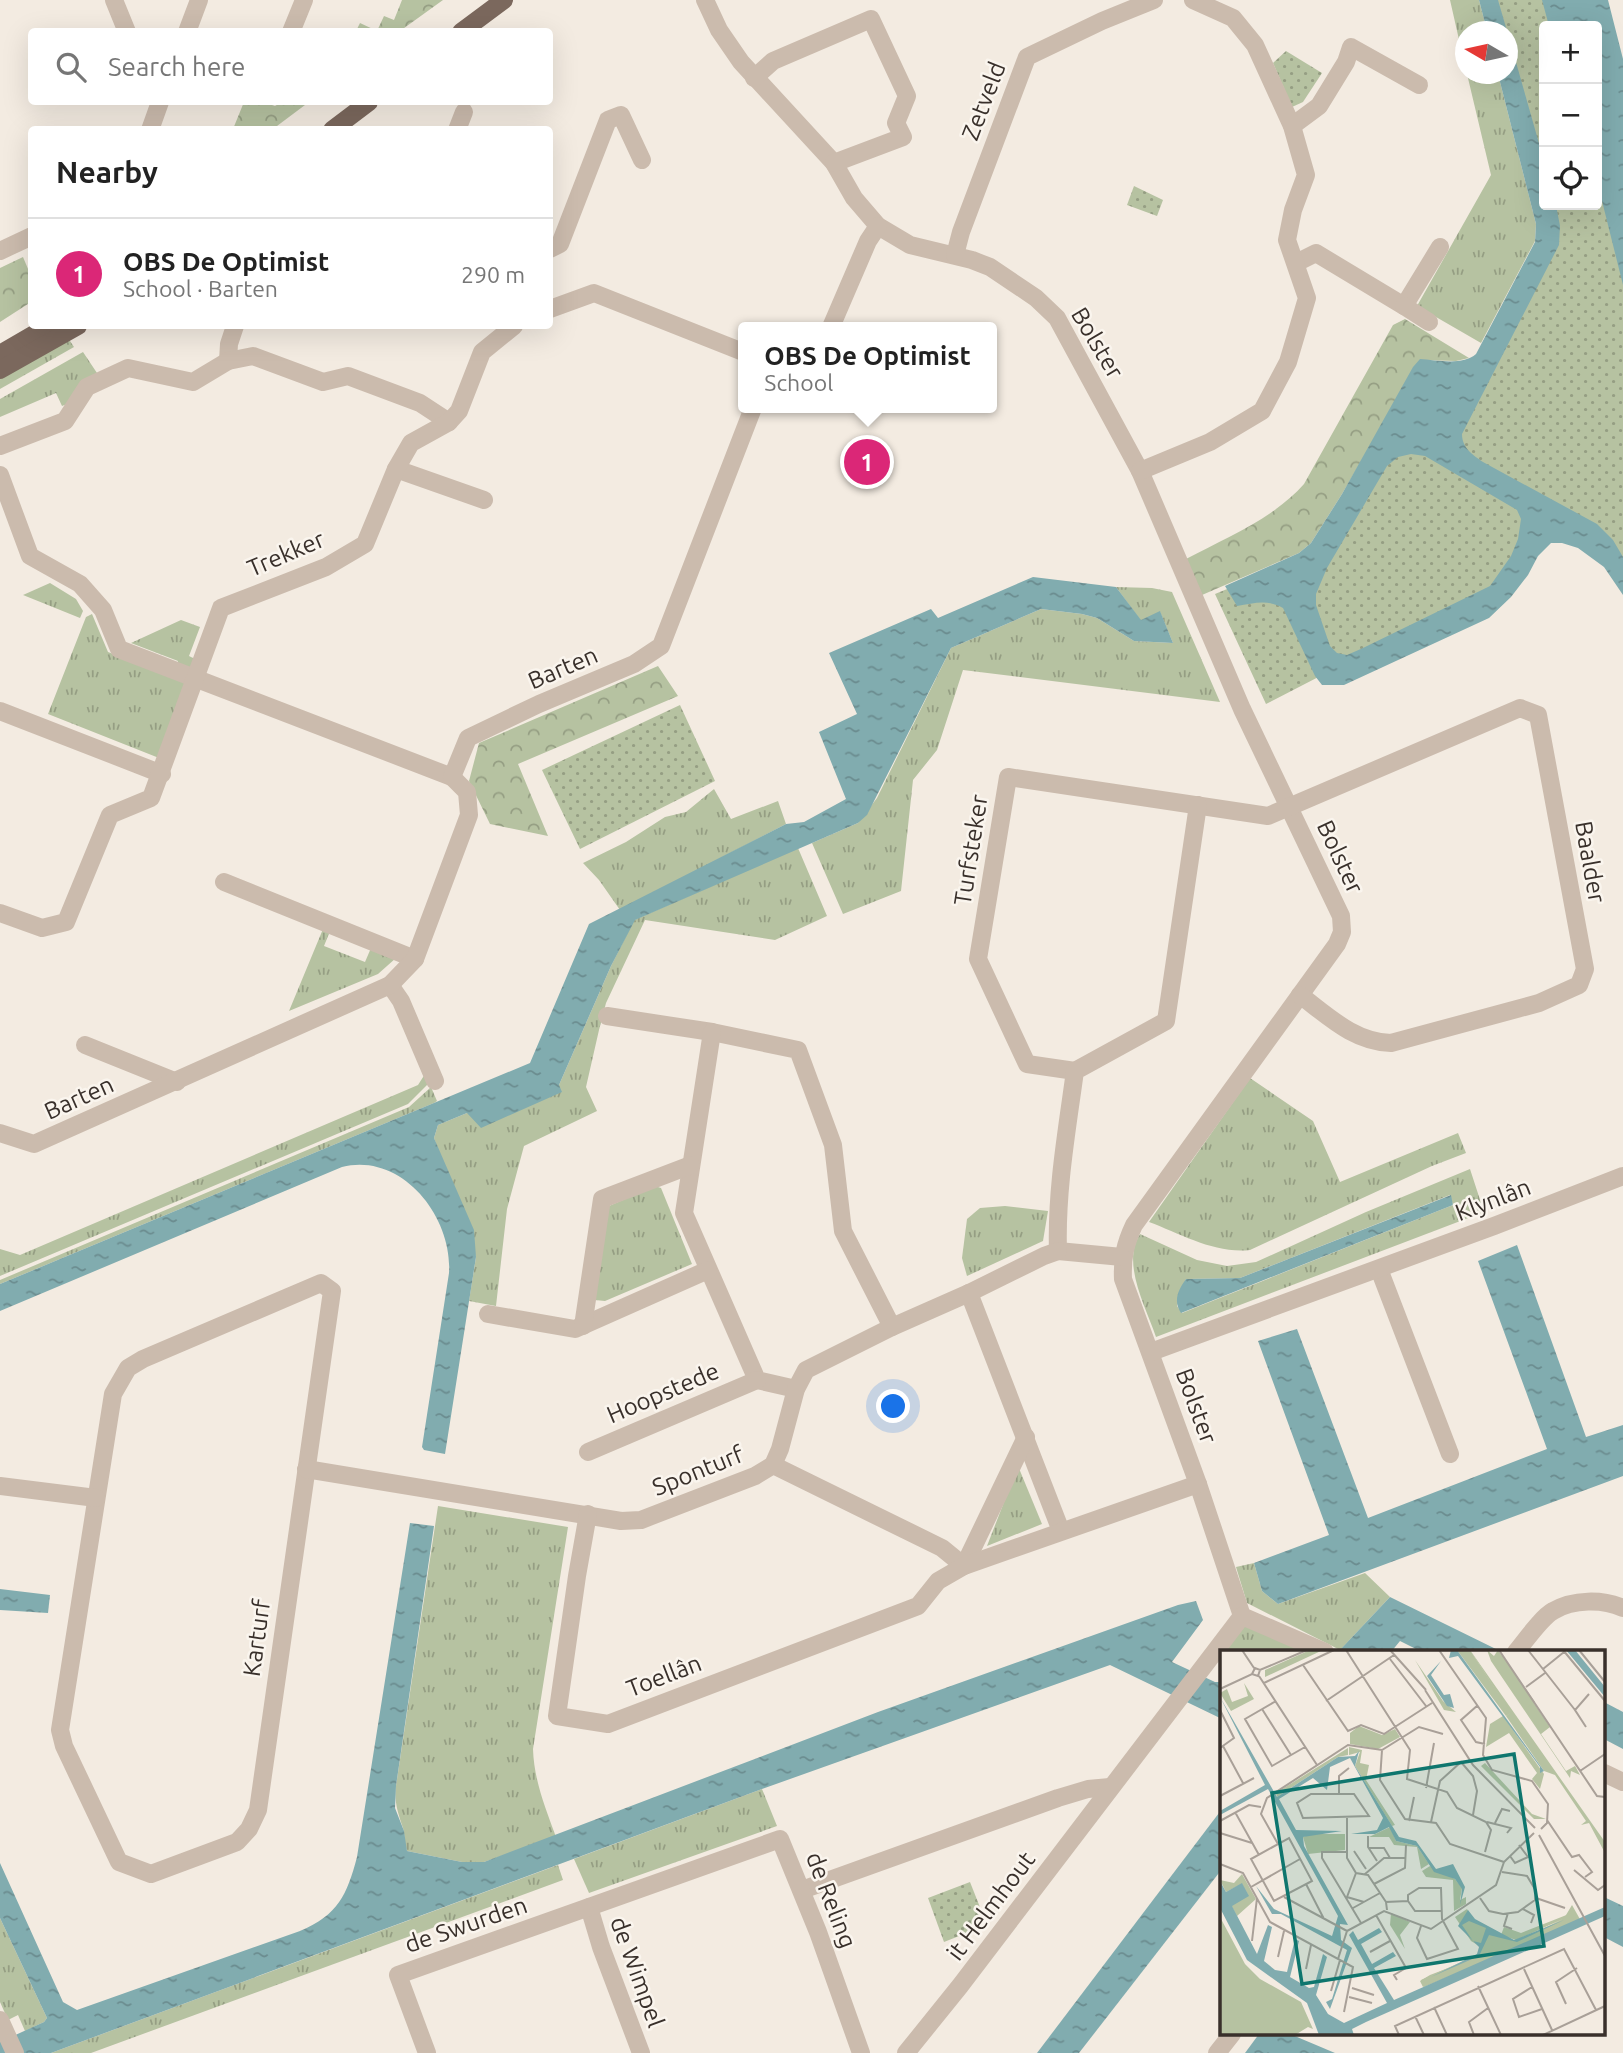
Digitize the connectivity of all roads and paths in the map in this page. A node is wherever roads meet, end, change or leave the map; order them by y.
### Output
1 (114, 0) edge
2 (198, 0) edge
3 (304, 0) edge
4 (504, 0) edge
5 (705, 0) edge
6 (1154, 0) edge
7 (1193, 0) edge
8 (1218, 5) edge
9 (125, 28) edge
10 (188, 28) edge
11 (293, 28) edge
12 (466, 28) edge
13 (754, 78) junction
14 (1419, 85) dead end
15 (159, 105) edge
16 (365, 105) edge
17 (464, 112) dead end
18 (151, 126) edge
19 (337, 126) edge
20 (459, 126) edge
21 (1292, 126) junction
22 (642, 160) dead end
23 (834, 163) junction
24 (878, 226) junction
25 (28, 238) edge
26 (553, 247) edge
27 (1440, 247) dead end
28 (0, 251) edge
29 (955, 255) junction
30 (1296, 263) junction
31 (1404, 306) junction
32 (553, 308) edge
33 (833, 322) edge
34 (1429, 322) dead end
35 (43, 329) edge
36 (73, 329) edge
37 (234, 329) edge
38 (510, 329) edge
39 (738, 350) edge
40 (0, 354) edge
41 (228, 361) junction
42 (0, 370) edge
43 (751, 413) edge
44 (449, 422) junction
45 (0, 446) edge
46 (396, 469) junction
47 (1140, 471) junction
48 (0, 475) edge
49 (484, 500) dead end
50 (196, 680) junction
51 (0, 711) edge
52 (162, 774) junction
53 (452, 777) junction
54 (1198, 805) junction
55 (1289, 807) junction
56 (224, 882) dead end
57 (0, 913) edge
58 (415, 959) junction
59 (390, 985) junction
60 (1300, 995) junction
61 (607, 1016) dead end
62 (712, 1032) junction
63 (85, 1045) dead end
64 (1075, 1071) junction
65 (177, 1082) junction
66 (435, 1082) dead end
67 (0, 1133) edge
68 (691, 1165) junction
69 (1623, 1176) edge
70 (1058, 1251) junction
71 (1122, 1257) junction
72 (1379, 1269) junction
73 (708, 1270) junction
74 (970, 1293) junction
75 (488, 1314) dead end
76 (583, 1326) junction
77 (892, 1327) junction
78 (1150, 1352) junction
79 (757, 1380) junction
80 (796, 1389) junction
81 (1026, 1437) junction
82 (588, 1452) dead end
83 (1450, 1454) dead end
84 (773, 1465) junction
85 (306, 1469) junction
86 (1198, 1484) junction
87 (0, 1486) edge
88 (96, 1498) junction
89 (588, 1514) junction
90 (1061, 1531) junction
91 (964, 1566) junction
92 (1623, 1608) edge
93 (1242, 1616) junction
94 (1320, 1650) edge
95 (1518, 1650) edge
96 (1606, 1774) edge
97 (1623, 1783) edge
98 (1110, 1787) junction
99 (802, 1890) junction
100 (589, 1908) junction
101 (3, 2027) edge
102 (1230, 2036) edge
103 (15, 2053) edge
104 (427, 2053) edge
105 (641, 2053) edge
106 (861, 2053) edge
107 (906, 2053) edge
108 (1217, 2053) edge

1 - 9 street
2 - 10 street
3 - 11 street
4 - 12 main road
5 - 13 street, Bolster
6 - 29 street, Zetveld
7 - 8 street
8 - 21 street
13 - 23 street, Bolster
13 - 23 street
14 - 21 street
15 - 18 street
16 - 19 main road
17 - 20 street
21 - 30 street
22 - 26 street
23 - 24 street, Bolster
24 - 29 street, Bolster
24 - 33 street
25 - 28 street
27 - 31 street
29 - 47 street, Bolster
30 - 31 street
30 - 47 street
31 - 34 street
32 - 39 street
35 - 40 main road
36 - 42 main road
37 - 41 street
38 - 44 street
41 - 44 street
41 - 45 street
43 - 53 street, Barten
44 - 46 street, Trekker
46 - 49 street
46 - 50 street, Trekker
47 - 55 street, Bolster
48 - 50 street
50 - 52 street, Trekker
50 - 53 street
51 - 52 street
52 - 57 street, Trekker
53 - 58 street, Barten
54 - 55 street, Turfsteker
54 - 64 street
54 - 64 street, Turfsteker
55 - 60 street, Bolster
55 - 60 street, Baalder
56 - 58 street
58 - 59 street, Barten
59 - 65 street, Barten
59 - 66 street
60 - 71 street, Bolster
61 - 62 street
62 - 68 street, Hoopstede
62 - 77 street
63 - 65 street, Barten
64 - 70 street
65 - 67 street, Barten
68 - 73 street, Hoopstede
68 - 76 street
69 - 72 street, Klynlân
70 - 71 street
70 - 74 street, Sponturf
71 - 78 street, Bolster
72 - 78 street, Klynlân
72 - 83 street
73 - 76 street
73 - 79 street, Hoopstede
74 - 77 street, Sponturf
74 - 81 street
75 - 76 street
77 - 80 street, Sponturf
78 - 86 street, Bolster
79 - 80 street, Hoopstede
79 - 82 street, Hoopstede
80 - 84 street, Sponturf
81 - 90 street
81 - 91 street
84 - 89 street, Sponturf
84 - 91 street
85 - 88 street, Karturf
85 - 88 street, Karturf
85 - 89 street, Sponturf
86 - 90 street, Toellân
86 - 93 street, Bolster
87 - 88 street
89 - 91 street, Toellân
90 - 91 street, Toellân
92 - 95 street
93 - 94 street
93 - 98 street, it Helmhout
96 - 97 street
98 - 99 street, it Helmhout
98 - 107 street, it Helmhout
99 - 100 street, de Reling
99 - 106 street, de Reling
100 - 104 street, de Swurden
100 - 105 street, de Wimpel
101 - 103 street
102 - 108 street

